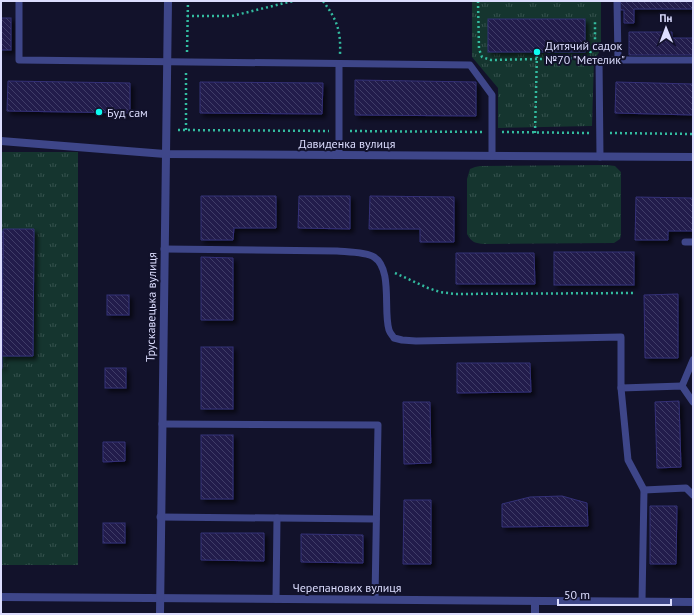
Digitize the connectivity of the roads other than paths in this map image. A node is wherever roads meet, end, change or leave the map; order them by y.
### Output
1 (19, 1) edge
2 (168, 1) edge
3 (617, 1) edge
4 (618, 60) junction
5 (693, 60) edge
6 (166, 61) junction
7 (339, 64) junction
8 (1, 140) edge
9 (165, 154) junction
10 (339, 155) junction
11 (492, 156) junction
12 (600, 157) junction
13 (693, 157) edge
14 (685, 242) dead end
15 (693, 242) edge
16 (164, 249) junction
17 (693, 360) edge
18 (682, 386) junction
19 (621, 388) junction
20 (693, 402) edge
21 (162, 424) junction
22 (644, 490) junction
23 (693, 495) edge
24 (160, 517) junction
25 (277, 518) junction
26 (376, 519) junction
27 (1, 597) edge
28 (160, 598) junction
29 (276, 599) junction
30 (375, 599) junction
31 (535, 601) junction
32 (642, 602) junction
33 (693, 602) edge
34 (160, 614) edge
35 (534, 614) edge

1 - 6 lane
2 - 6 street, Трускавецька вулиця
3 - 4 lane
4 - 5 lane
4 - 12 lane
6 - 7 lane
6 - 9 street, Трускавецька вулиця
7 - 10 lane
7 - 11 lane
8 - 9 street, Давиденка вулиця
9 - 10 street, Давиденка вулиця
9 - 16 street, Трускавецька вулиця
10 - 11 street, Давиденка вулиця
11 - 12 street, Давиденка вулиця
12 - 13 street, Давиденка вулиця
14 - 15 lane
16 - 19 lane
16 - 21 street, Трускавецька вулиця
17 - 18 lane
18 - 19 lane
18 - 20 lane
19 - 22 lane
21 - 24 street, Трускавецька вулиця
21 - 26 lane
22 - 23 lane
22 - 32 lane
24 - 25 lane
24 - 28 street, Трускавецька вулиця
25 - 26 lane
25 - 29 lane
26 - 30 lane
27 - 28 street, Черепанових вулиця
28 - 29 street, Черепанових вулиця
28 - 34 street, Трускавецька вулиця
29 - 30 street, Черепанових вулиця
30 - 31 street, Черепанових вулиця
31 - 32 street, Черепанових вулиця
31 - 35 street
32 - 33 street, Черепанових вулиця

